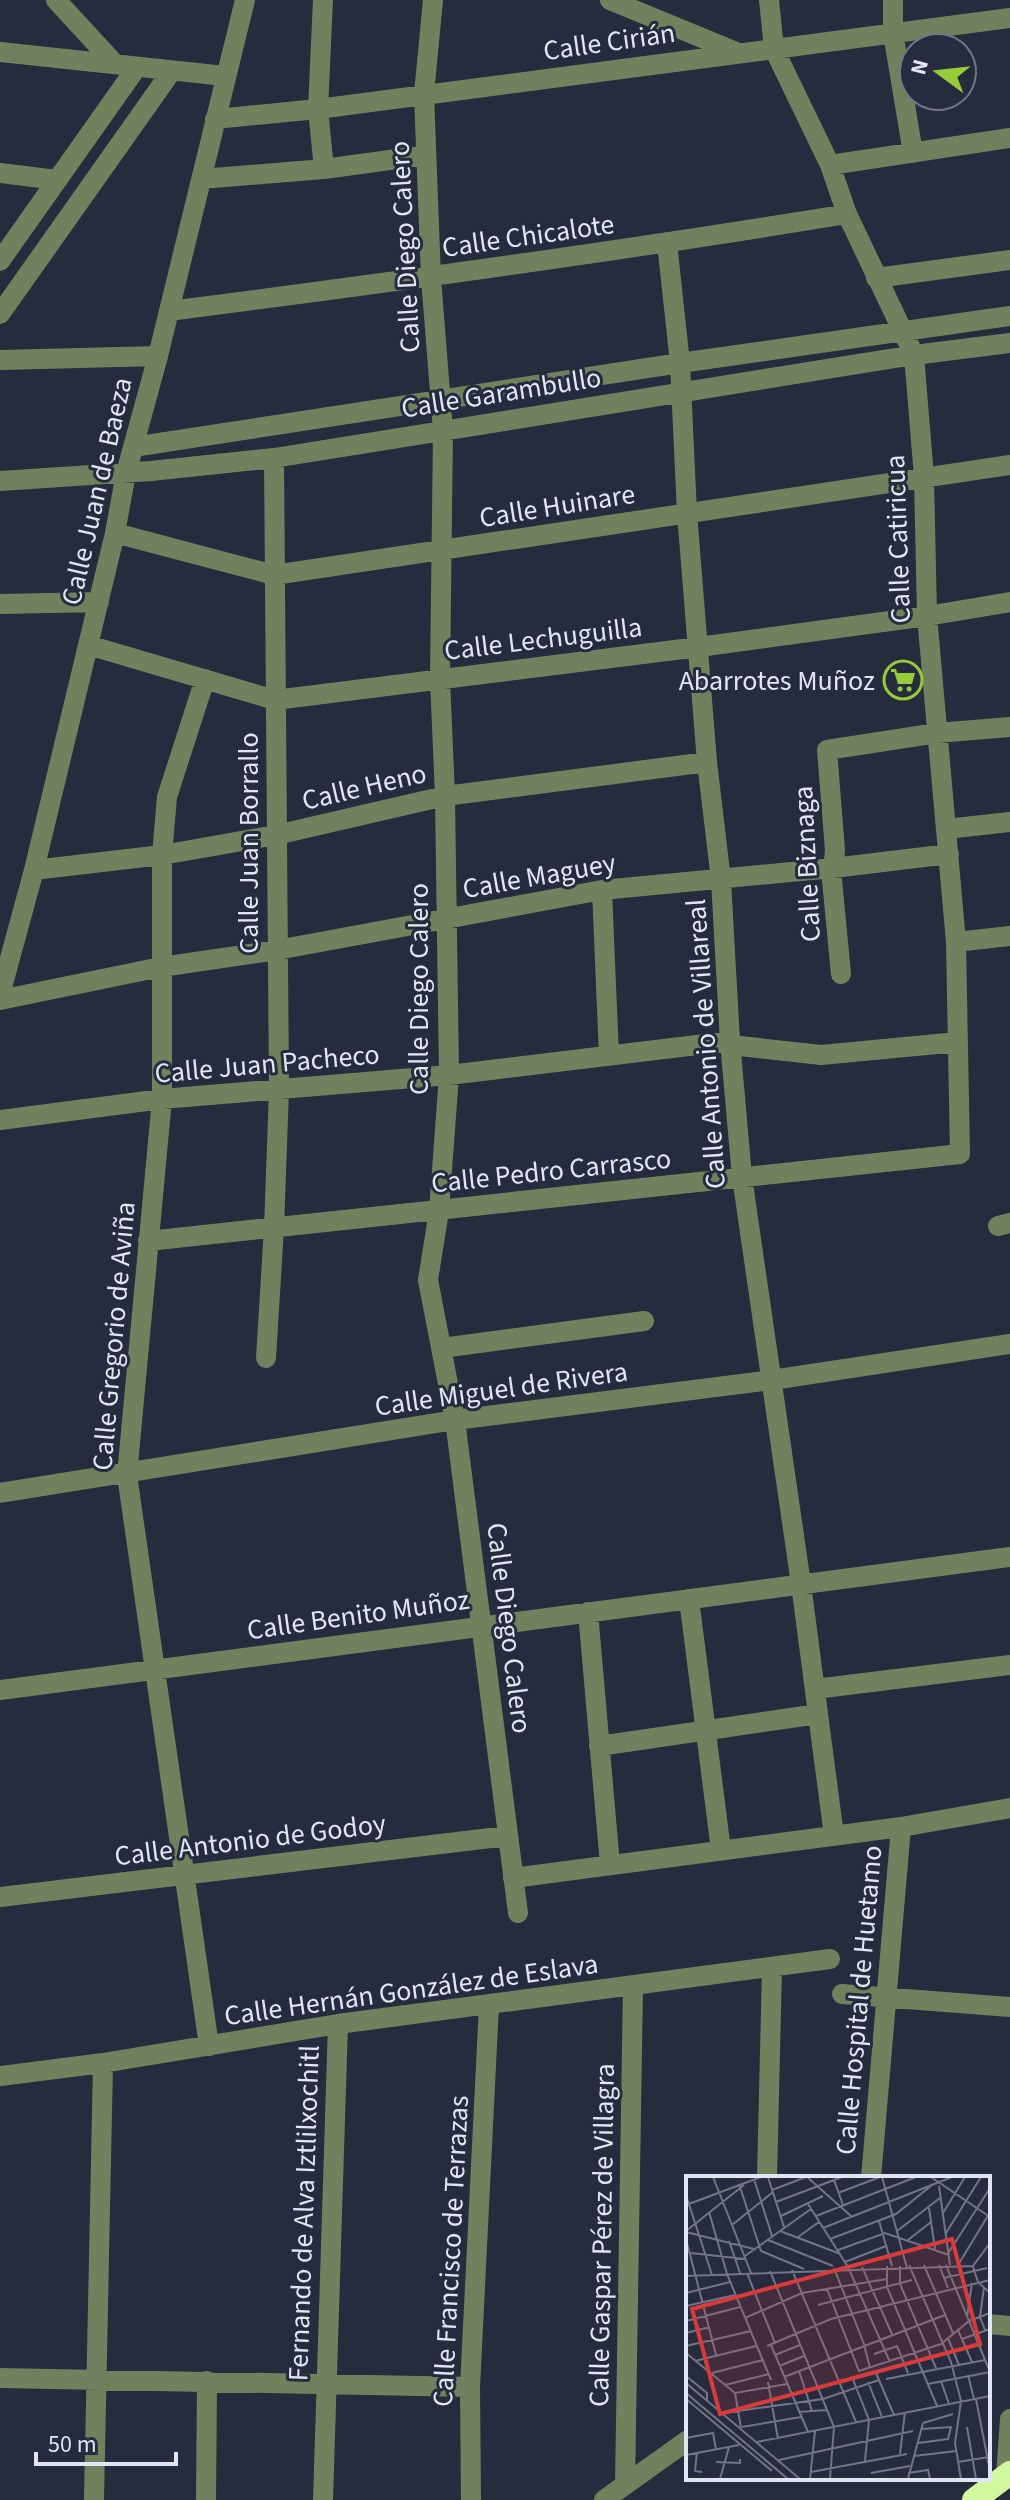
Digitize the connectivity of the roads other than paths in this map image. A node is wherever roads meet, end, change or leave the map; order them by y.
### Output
1 (56, 0) edge
2 (323, 0) edge
3 (433, 0) edge
4 (610, 0) edge
5 (769, 0) edge
6 (893, 0) edge
7 (241, 2) edge
8 (1010, 18) edge
9 (893, 33) junction
10 (774, 49) junction
11 (0, 52) edge
12 (738, 52) junction
13 (115, 64) junction
14 (137, 67) junction
15 (171, 72) junction
16 (225, 76) junction
17 (424, 94) junction
18 (318, 109) junction
19 (215, 119) junction
20 (1010, 138) edge
21 (913, 153) junction
22 (426, 155) junction
23 (830, 165) junction
24 (324, 169) junction
25 (0, 173) edge
26 (201, 179) junction
27 (57, 180) junction
28 (847, 214) junction
29 (667, 243) junction
30 (1010, 260) edge
31 (0, 261) edge
32 (431, 278) junction
33 (876, 278) junction
34 (169, 311) junction
35 (0, 314) edge
36 (1010, 316) edge
37 (903, 333) junction
38 (1010, 343) edge
39 (914, 355) junction
40 (158, 356) junction
41 (0, 360) edge
42 (680, 363) junction
43 (682, 391) junction
44 (441, 400) junction
45 (443, 430) junction
46 (133, 447) junction
47 (274, 458) junction
48 (1010, 465) edge
49 (126, 473) junction
50 (924, 477) junction
51 (0, 481) edge
52 (687, 513) junction
53 (115, 533) junction
54 (443, 550) junction
55 (274, 575) junction
56 (99, 602) junction
57 (1010, 602) edge
58 (0, 604) edge
59 (927, 616) junction
60 (88, 645) junction
61 (699, 647) junction
62 (205, 679) junction
63 (440, 679) junction
64 (275, 700) junction
65 (1010, 727) edge
66 (937, 733) junction
67 (707, 762) junction
68 (445, 796) junction
69 (1010, 822) edge
70 (946, 829) junction
71 (276, 835) junction
72 (949, 854) junction
73 (162, 855) junction
74 (833, 868) junction
75 (34, 870) junction
76 (721, 880) junction
77 (602, 890) junction
78 (445, 919) junction
79 (1010, 936) edge
80 (956, 942) junction
81 (277, 950) junction
82 (161, 967) junction
83 (841, 974) dead end
84 (0, 998) edge
85 (958, 1042) junction
86 (731, 1043) junction
87 (609, 1056) junction
88 (449, 1075) junction
89 (279, 1090) junction
90 (162, 1099) junction
91 (0, 1120) edge
92 (960, 1154) joint
93 (742, 1177) junction
94 (439, 1211) junction
95 (274, 1228) junction
96 (148, 1241) junction
97 (644, 1321) dead end
98 (1010, 1344) edge
99 (442, 1348) junction
100 (266, 1358) dead end
101 (772, 1380) junction
102 (455, 1420) junction
103 (127, 1475) junction
104 (0, 1493) edge
105 (1010, 1557) edge
106 (801, 1584) junction
107 (689, 1599) junction
108 (588, 1612) junction
109 (481, 1625) junction
110 (1010, 1665) edge
111 (154, 1670) junction
112 (815, 1689) junction
113 (0, 1690) edge
114 (818, 1714) junction
115 (705, 1731) junction
116 (599, 1746) junction
117 (1010, 1808) edge
118 (901, 1827) junction
119 (507, 1836) junction
120 (834, 1836) junction
121 (721, 1850) junction
122 (610, 1865) junction
123 (183, 1876) junction
124 (513, 1878) junction
125 (0, 1897) edge
126 (518, 1913) dead end
127 (830, 1959) dead end
128 (772, 1968) junction
129 (633, 1986) junction
130 (842, 1994) dead end
131 (885, 1999) junction
132 (489, 2005) junction
133 (1010, 2007) edge
134 (338, 2024) junction
135 (209, 2046) junction
136 (103, 2063) junction
137 (0, 2076) edge
138 (767, 2176) edge
139 (871, 2176) edge
140 (990, 2324) edge
141 (1010, 2326) edge
142 (0, 2378) edge
143 (96, 2380) junction
144 (207, 2381) junction
145 (325, 2385) junction
146 (470, 2387) junction
147 (1010, 2419) edge
148 (686, 2441) edge
149 (1008, 2475) edge
150 (625, 2485) junction
151 (94, 2500) edge
152 (206, 2500) edge
153 (323, 2500) edge
154 (471, 2500) edge
155 (604, 2500) edge
156 (974, 2500) edge

1 - 13 street
2 - 18 street
3 - 17 street, Calle Diego Calero
4 - 12 street
5 - 10 street, Calle Catiricua
6 - 9 street
7 - 16 street, Calle Juan de Baeza
8 - 9 street, Calle Cirián
9 - 10 street, Calle Cirián
9 - 21 street
10 - 12 street, Calle Cirián
10 - 23 street, Calle Catiricua
11 - 13 street
12 - 17 street, Calle Cirián
13 - 14 street
14 - 15 street
14 - 27 street
15 - 16 street
15 - 35 street
16 - 19 street, Calle Juan de Baeza
17 - 18 street, Calle Cirián
17 - 22 street, Calle Diego Calero
18 - 19 street, Calle Cirián
18 - 24 street
19 - 26 street, Calle Juan de Baeza
20 - 21 street
21 - 23 street
22 - 24 street
22 - 32 street, Calle Diego Calero
23 - 28 street, Calle Catiricua
24 - 26 street
25 - 27 street
26 - 34 street, Calle Juan de Baeza
27 - 31 street
28 - 29 street, Calle Chicalote
28 - 33 street, Calle Catiricua
29 - 32 street, Calle Chicalote
29 - 42 street, Calle Antonio de Villareal
30 - 33 street
32 - 34 street, Calle Chicalote
32 - 44 street, Calle Diego Calero
33 - 37 street, Calle Catiricua
34 - 40 street, Calle Juan de Baeza
36 - 37 street, Calle Garambullo
37 - 39 street, Calle Catiricua
37 - 42 street, Calle Garambullo
38 - 39 street, Calle Garambullo
39 - 43 street, Calle Garambullo
39 - 50 street, Calle Catiricua
40 - 41 street
40 - 46 street, Calle Juan de Baeza
42 - 43 street, Calle Antonio de Villareal
42 - 44 street, Calle Garambullo
43 - 45 street, Calle Garambullo
43 - 52 street, Calle Antonio de Villareal
44 - 45 street, Calle Diego Calero
44 - 46 street, Calle Garambullo
45 - 47 street, Calle Garambullo
45 - 54 street, Calle Diego Calero
46 - 49 street, Calle Juan de Baeza
47 - 49 street, Calle Garambullo
47 - 55 street, Calle Juan Borrallo
48 - 50 street, Calle Huinare
49 - 51 street, Calle Garambullo
49 - 53 street, Calle Juan de Baeza
50 - 52 street, Calle Huinare
50 - 59 street, Calle Catiricua
52 - 54 street, Calle Huinare
52 - 61 street, Calle Antonio de Villareal
53 - 55 street, Calle Huinare
53 - 56 street, Calle Juan de Baeza
54 - 55 street, Calle Huinare
54 - 63 street, Calle Diego Calero
55 - 64 street, Calle Juan Borrallo
56 - 58 street
56 - 60 street, Calle Juan de Baeza
57 - 59 street, Calle Lechuguilla
59 - 61 street, Calle Lechuguilla
59 - 66 street, Calle Catiricua
60 - 62 street, Calle Lechuguilla
60 - 75 street, Calle Juan de Baeza
61 - 63 street, Calle Lechuguilla
61 - 67 street, Calle Antonio de Villareal
62 - 64 street, Calle Lechuguilla
62 - 73 street, Calle Gregorio de Aviña
63 - 64 street, Calle Lechuguilla
63 - 68 street, Calle Diego Calero
64 - 71 street, Calle Juan Borrallo
65 - 66 street
66 - 70 street, Calle Catiricua
66 - 74 street, Calle Biznaga
67 - 68 street, Calle Heno
67 - 76 street, Calle Antonio de Villareal
68 - 71 street, Calle Heno
68 - 78 street, Calle Diego Calero
69 - 70 street
70 - 72 street, Calle Catiricua
71 - 73 street, Calle Heno
71 - 81 street, Calle Juan Borrallo
72 - 74 street, Calle Maguey
72 - 80 street, Calle Catiricua
73 - 75 street, Calle Heno
73 - 82 street, Calle Gregorio de Aviña
74 - 76 street, Calle Maguey
74 - 83 street, Calle Biznaga
75 - 84 street, Calle Juan de Baeza
76 - 77 street, Calle Maguey
76 - 86 street, Calle Antonio de Villareal
77 - 78 street, Calle Maguey
77 - 87 street
78 - 81 street, Calle Maguey
78 - 88 street, Calle Diego Calero
79 - 80 street
80 - 85 street, Calle Catiricua
81 - 82 street, Calle Maguey
81 - 89 street, Calle Juan Borrallo
82 - 84 street, Calle Maguey
82 - 90 street, Calle Gregorio de Aviña
85 - 86 street, Calle Juan Pacheco
85 - 92 street, Calle Catiricua
86 - 87 street, Calle Juan Pacheco
86 - 93 street, Calle Antonio de Villareal
87 - 88 street, Calle Juan Pacheco
88 - 89 street, Calle Juan Pacheco
88 - 94 street, Calle Diego Calero
89 - 90 street, Calle Juan Pacheco
89 - 95 street, Calle Juan Borrallo
90 - 91 street, Calle Juan Pacheco
90 - 96 street, Calle Gregorio de Aviña
92 - 93 street, Calle Pedro Carrasco
93 - 94 street, Calle Pedro Carrasco
93 - 101 street, Calle Antonio de Villareal
94 - 95 street, Calle Pedro Carrasco
94 - 99 street, Calle Diego Calero
95 - 96 street, Calle Pedro Carrasco
95 - 100 street, Calle Juan Borrallo
96 - 103 street, Calle Gregorio de Aviña
97 - 99 street
98 - 101 street, Calle Miguel de Rivera
99 - 102 street, Calle Diego Calero
101 - 102 street, Calle Miguel de Rivera
101 - 106 street, Calle Antonio de Villareal
102 - 103 street, Calle Miguel de Rivera
102 - 109 street, Calle Diego Calero
103 - 104 street, Calle Miguel de Rivera
103 - 111 street, Calle Gregorio de Aviña
105 - 106 street, Calle Benito Muñoz
106 - 107 street, Calle Benito Muñoz
106 - 112 street, Calle Antonio de Villareal
107 - 108 street, Calle Benito Muñoz
107 - 115 street
108 - 109 street, Calle Benito Muñoz
108 - 116 street
109 - 111 street, Calle Benito Muñoz
109 - 119 street, Calle Diego Calero
110 - 112 street
111 - 113 street, Calle Benito Muñoz
111 - 123 street, Calle Gregorio de Aviña
112 - 114 street, Calle Antonio de Villareal
114 - 115 street
114 - 120 street, Calle Antonio de Villareal
115 - 116 street
115 - 121 street
116 - 122 street
117 - 118 street
118 - 120 street
118 - 131 street, Calle Hospital de Huetamo
119 - 123 street, Calle Antonio de Godoy
119 - 124 street, Calle Diego Calero
120 - 121 street
121 - 122 street
122 - 124 street
123 - 125 street, Calle Antonio de Godoy
123 - 135 street, Calle Gregorio de Aviña
124 - 126 street, Calle Diego Calero
127 - 128 street, Calle Hernán González de Eslava
128 - 129 street, Calle Hernán González de Eslava
128 - 138 street
129 - 132 street, Calle Hernán González de Eslava
129 - 150 street, Calle Gaspar Pérez de Villagra
130 - 131 street
131 - 133 street
131 - 139 street, Calle Hospital de Huetamo
132 - 134 street, Calle Hernán González de Eslava
132 - 146 street, Calle Francisco de Terrazas
134 - 135 street, Calle Hernán González de Eslava
134 - 145 street, Fernando de Alva Iztlilxochitl
135 - 136 street, Calle Hernán González de Eslava
136 - 137 street, Calle Hernán González de Eslava
136 - 143 street
140 - 141 street
142 - 143 street
143 - 144 street
143 - 151 street
144 - 145 street
144 - 152 street
145 - 146 street
145 - 153 street, Fernando de Alva Iztlilxochitl
146 - 154 street, Calle Francisco de Terrazas
147 - 149 street
148 - 150 street
149 - 156 highway
150 - 155 street

